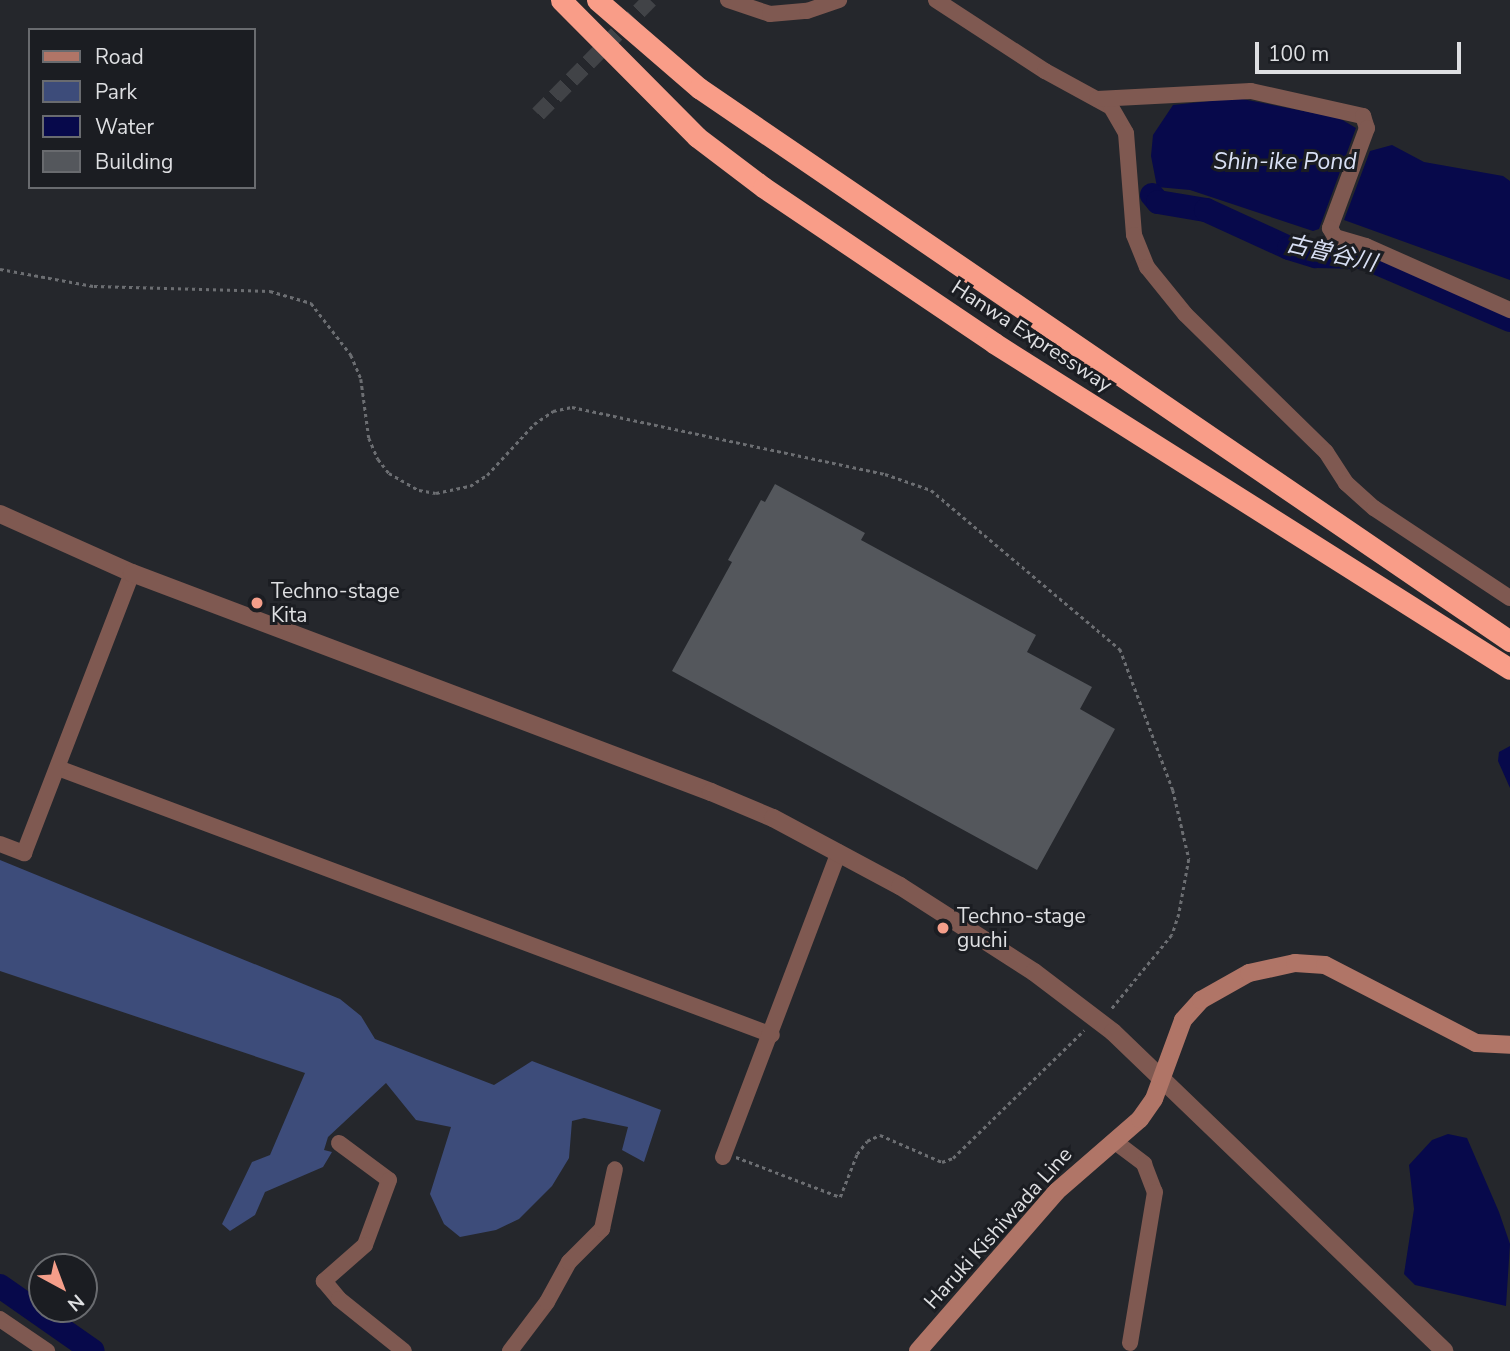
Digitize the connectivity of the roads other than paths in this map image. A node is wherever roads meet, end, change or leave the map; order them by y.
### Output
1 (561, 0) edge
2 (597, 0) edge
3 (728, 0) edge
4 (839, 0) edge
5 (936, 0) edge
6 (1097, 99) junction
7 (1510, 310) edge
8 (0, 514) edge
9 (132, 573) junction
10 (1510, 598) edge
11 (1510, 640) edge
12 (1510, 669) edge
13 (58, 768) junction
14 (0, 844) edge
15 (839, 852) junction
16 (772, 1035) junction
17 (1510, 1045) edge
18 (1160, 1074) junction
19 (1114, 1141) junction
20 (339, 1143) dead end
21 (723, 1157) road end
22 (615, 1169) dead end
23 (0, 1319) edge
24 (1130, 1343) dead end
25 (47, 1351) edge
26 (404, 1351) edge
27 (510, 1351) edge
28 (918, 1351) edge
29 (1444, 1351) edge

1 - 12 highway, Hanwa Expressway
2 - 11 highway, Hanwa Expressway
3 - 4 street
5 - 6 street
6 - 7 street
6 - 10 street
8 - 9 street
9 - 13 street
9 - 15 street
13 - 14 street
13 - 16 street
15 - 16 street
15 - 18 street
16 - 21 street
17 - 18 main road, Haruki Kishiwada Line
18 - 19 main road, Haruki Kishiwada Line
18 - 29 street
19 - 24 street
19 - 28 main road, Haruki Kishiwada Line
20 - 26 street
22 - 27 street
23 - 25 street

